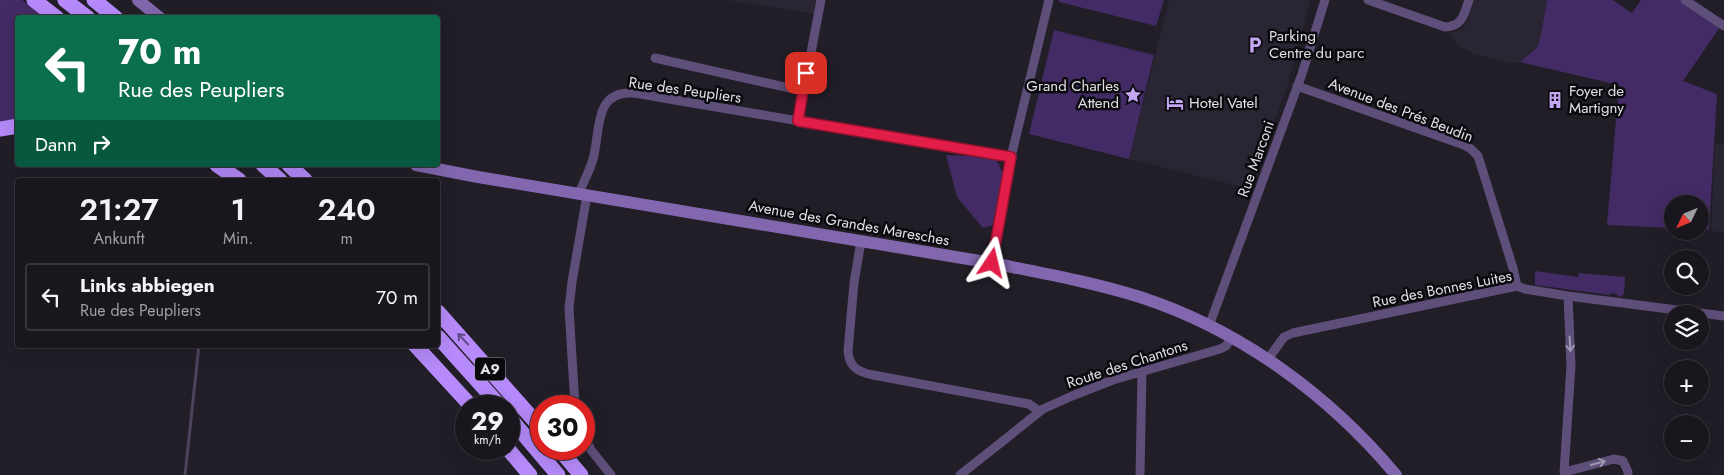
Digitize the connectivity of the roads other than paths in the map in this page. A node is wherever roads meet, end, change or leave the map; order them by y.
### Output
1 (34, 0) edge
2 (65, 0) edge
3 (94, 0) edge
4 (138, 0) edge
5 (821, 0) edge
6 (1049, 0) edge
7 (1326, 0) edge
8 (1368, 0) edge
9 (1469, 0) edge
10 (1685, 0) edge
11 (53, 15) edge
12 (84, 15) edge
13 (112, 15) edge
14 (156, 15) edge
15 (1724, 26) edge
16 (655, 58) dead end
17 (1297, 86) junction
18 (803, 91) junction
19 (798, 121) junction
20 (15, 126) edge
21 (0, 129) edge
22 (1011, 157) junction
23 (220, 167) edge
24 (236, 167) edge
25 (265, 167) edge
26 (291, 167) edge
27 (427, 167) edge
28 (236, 178) edge
29 (247, 178) edge
30 (278, 178) edge
31 (303, 178) edge
32 (583, 195) junction
33 (861, 241) junction
34 (992, 263) junction
35 (1517, 286) junction
36 (1568, 296) junction
37 (440, 314) edge
38 (1724, 316) edge
39 (1209, 326) junction
40 (1231, 338) junction
41 (440, 339) edge
42 (418, 348) edge
43 (1268, 359) junction
44 (1142, 372) junction
45 (462, 395) edge
46 (490, 395) edge
47 (574, 395) edge
48 (1039, 411) junction
49 (530, 416) edge
50 (520, 430) edge
51 (595, 455) edge
52 (517, 460) edge
53 (568, 460) edge
54 (1564, 474) edge
55 (530, 475) edge
56 (558, 475) edge
57 (581, 475) edge
58 (611, 475) edge
59 (960, 475) edge
60 (1140, 475) edge
61 (1396, 475) edge
62 (1628, 475) edge

1 - 11 highway
2 - 12 highway
3 - 13 highway
4 - 14 main road
5 - 18 street
6 - 22 street
7 - 17 street, Rue Marconi
8 - 9 street
10 - 15 street
16 - 18 street, Rue des Peupliers
17 - 35 street, Avenue des Prés Beudin
17 - 39 street, Rue Marconi
18 - 19 street
19 - 22 street, Rue des Peupliers
19 - 32 street, Rue des Peupliers
20 - 21 highway
22 - 34 street
23 - 28 highway
24 - 29 highway
25 - 30 highway
26 - 31 highway
27 - 32 main road, Avenue des Grandes Maresches
32 - 33 main road, Avenue des Grandes Maresches
32 - 47 street, Rue des Peupliers
33 - 34 main road, Avenue des Grandes Maresches
33 - 48 street
34 - 39 main road, Avenue des Grandes Maresches
35 - 36 street, Rue des Bonnes Luites
35 - 43 street, Rue des Bonnes Luites
36 - 38 street, Rue des Bonnes Luites
36 -> 54 street
49 -> 37 highway, A9
39 - 40 main road, Avenue des Grandes Maresches
40 - 43 main road, Avenue des Grandes Maresches
40 - 44 street, Route des Chantons
41 - 46 highway, A9
42 - 45 highway
43 - 61 main road, Avenue des Grandes Maresches
44 - 48 street, Route des Chantons
44 - 60 street
48 - 59 street, Route des Chantons
50 - 56 highway
51 - 58 street
52 - 55 highway
53 - 57 highway
54 -> 62 street

